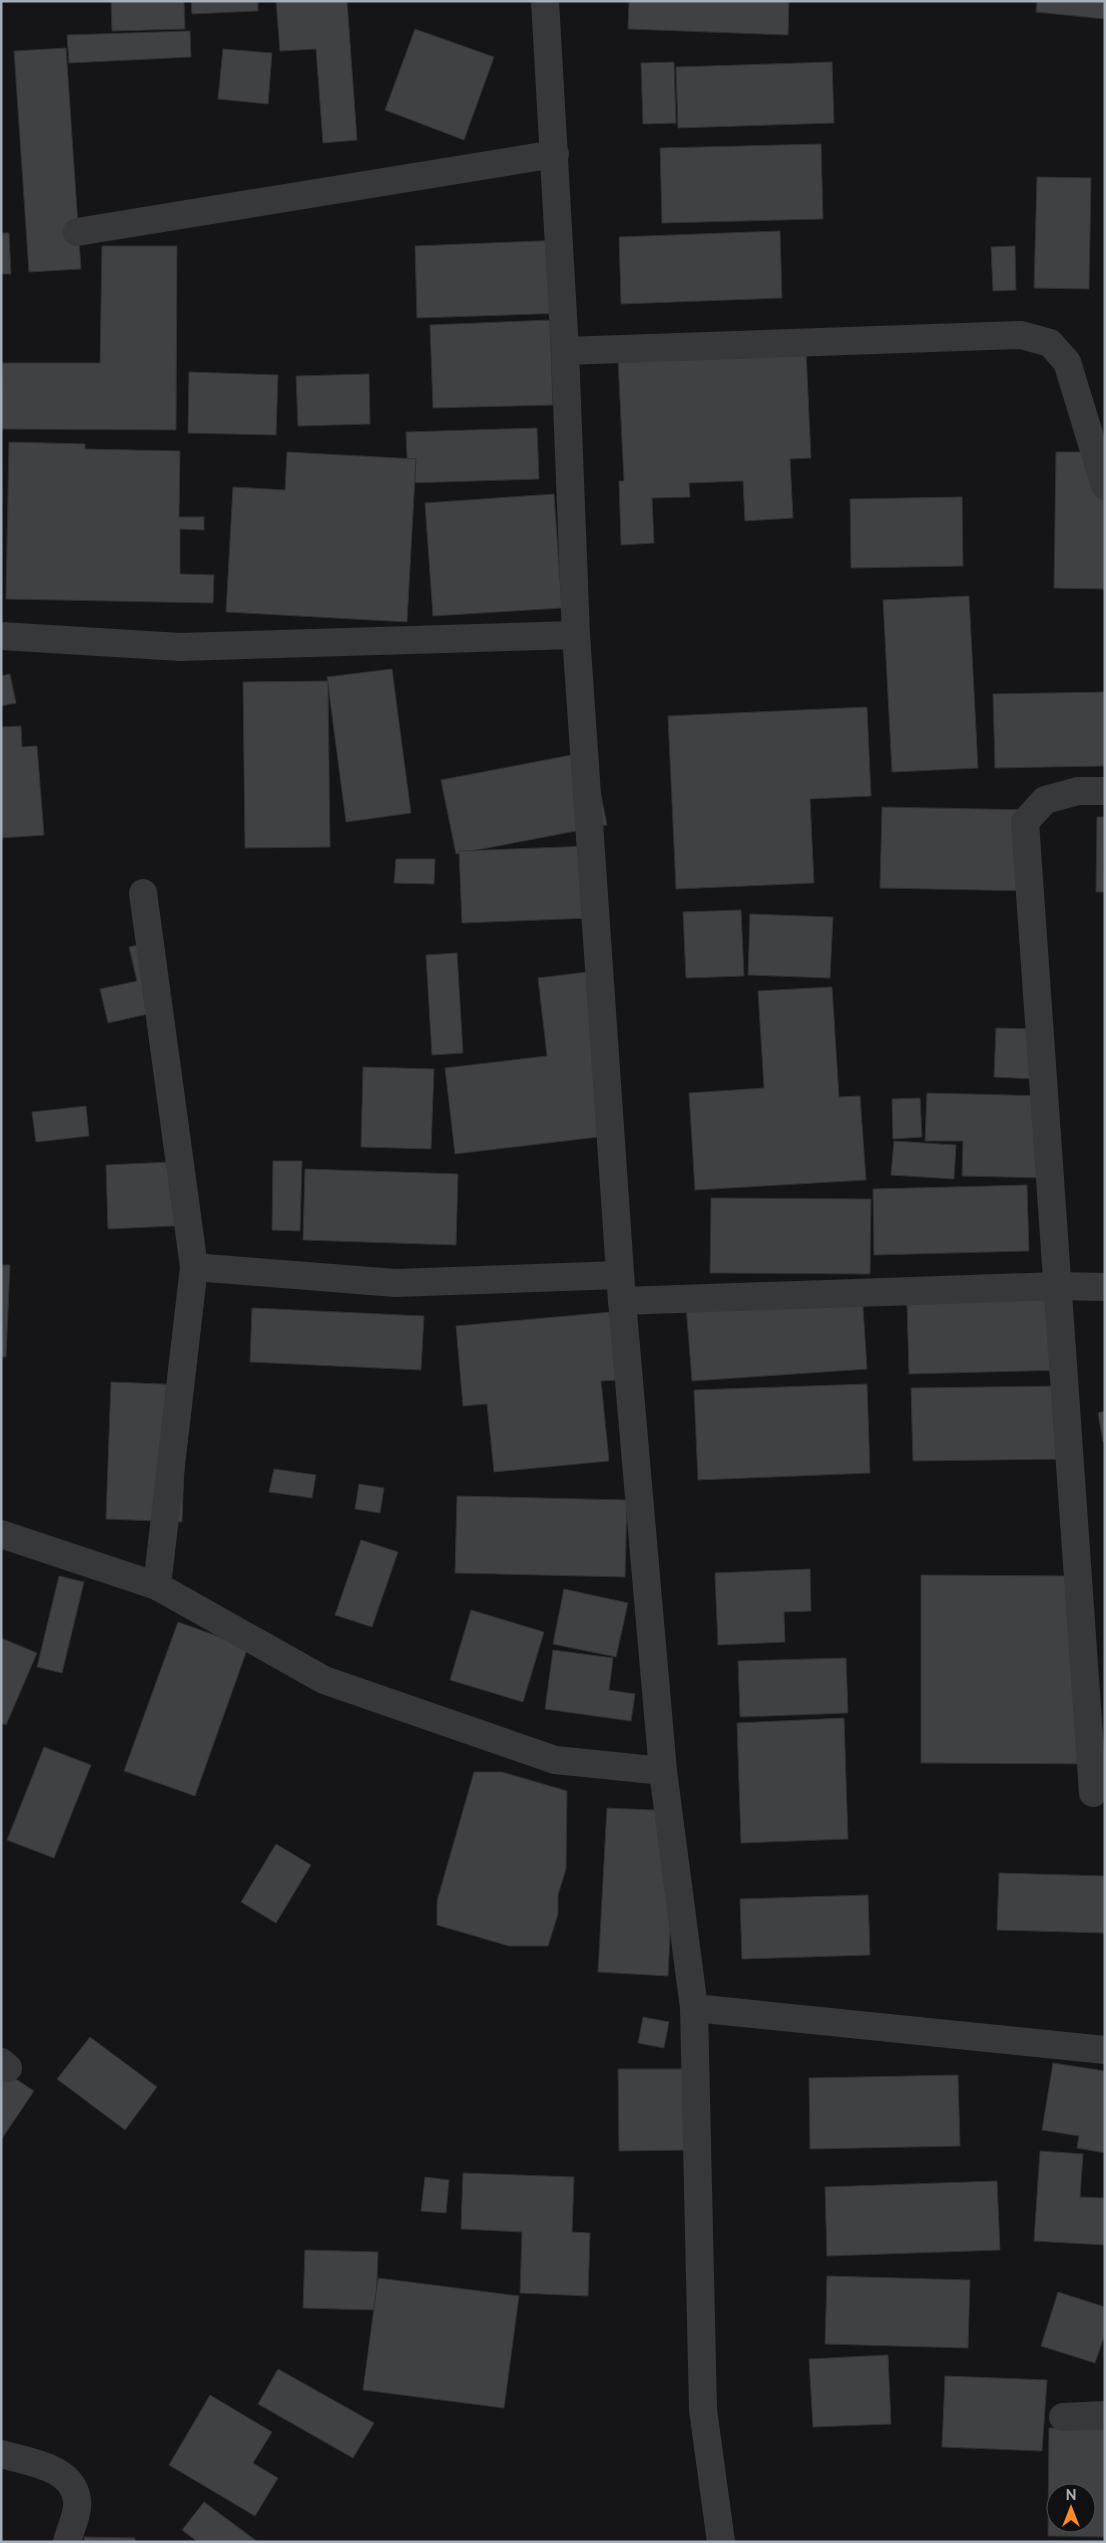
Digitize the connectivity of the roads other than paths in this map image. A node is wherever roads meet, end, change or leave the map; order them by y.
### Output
1 (545, 1) edge
2 (555, 154) junction
3 (77, 232) dead end
4 (565, 351) junction
5 (1105, 486) edge
6 (576, 635) junction
7 (1, 636) edge
8 (1105, 790) edge
9 (143, 893) dead end
10 (194, 1267) junction
11 (1058, 1286) junction
12 (1105, 1287) edge
13 (621, 1288) junction
14 (1, 1534) edge
15 (157, 1586) junction
16 (663, 1771) junction
17 (1093, 1793) dead end
18 (694, 2008) junction
19 (1105, 2050) edge
20 (1105, 2415) edge
21 (1063, 2417) dead end
22 (1, 2454) edge
23 (67, 2542) edge
24 (720, 2542) edge

1 - 2 street
2 - 3 street
2 - 4 street
4 - 5 street
4 - 6 street
6 - 7 street
6 - 13 street
8 - 11 street
9 - 10 street
10 - 13 street
10 - 15 street
11 - 12 street
11 - 13 street
11 - 17 street
13 - 16 street
14 - 15 street
15 - 16 street
16 - 18 street
18 - 19 street
18 - 24 street
20 - 21 street
22 - 23 street

